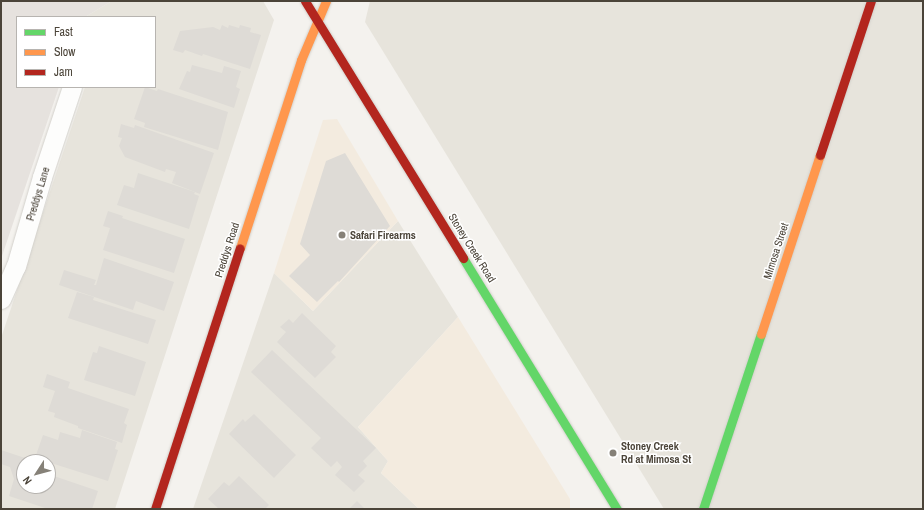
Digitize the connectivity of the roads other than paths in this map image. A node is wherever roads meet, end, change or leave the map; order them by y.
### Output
1 (305, 1) edge
2 (326, 1) edge
3 (870, 1) edge
4 (318, 22) junction
5 (72, 88) edge
6 (1, 299) edge
7 (156, 509) edge
8 (617, 509) edge
9 (704, 509) edge

1 - 4 main road, Stoney Creek Road
2 - 4 main road, Preddys Road
3 - 9 main road, Mimosa Street
4 - 7 main road, Preddys Road
4 - 8 main road, Stoney Creek Road
5 - 6 street, Preddys Lane

